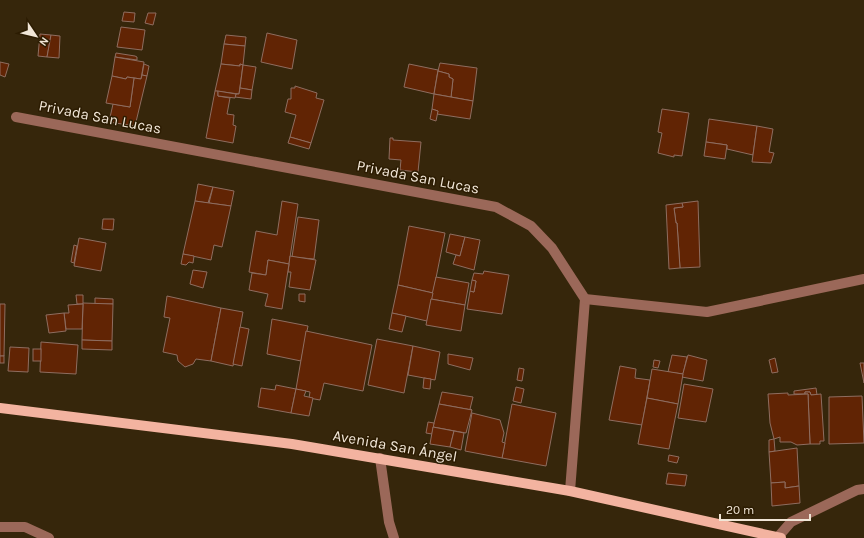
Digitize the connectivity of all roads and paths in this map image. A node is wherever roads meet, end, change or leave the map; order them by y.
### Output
1 (16, 117) dead end
2 (864, 279) edge
3 (585, 299) junction
4 (0, 408) edge
5 (380, 458) junction
6 (864, 489) edge
7 (570, 491) junction
8 (0, 528) edge
9 (49, 538) edge
10 (394, 538) edge
11 (780, 538) edge

1 - 3 street, Privada San Lucas
2 - 3 street
3 - 7 street
4 - 5 main road, Avenida San Ángel
5 - 7 main road, Avenida San Ángel
5 - 10 street
6 - 11 street
7 - 11 main road, Avenida San Ángel
8 - 9 street

